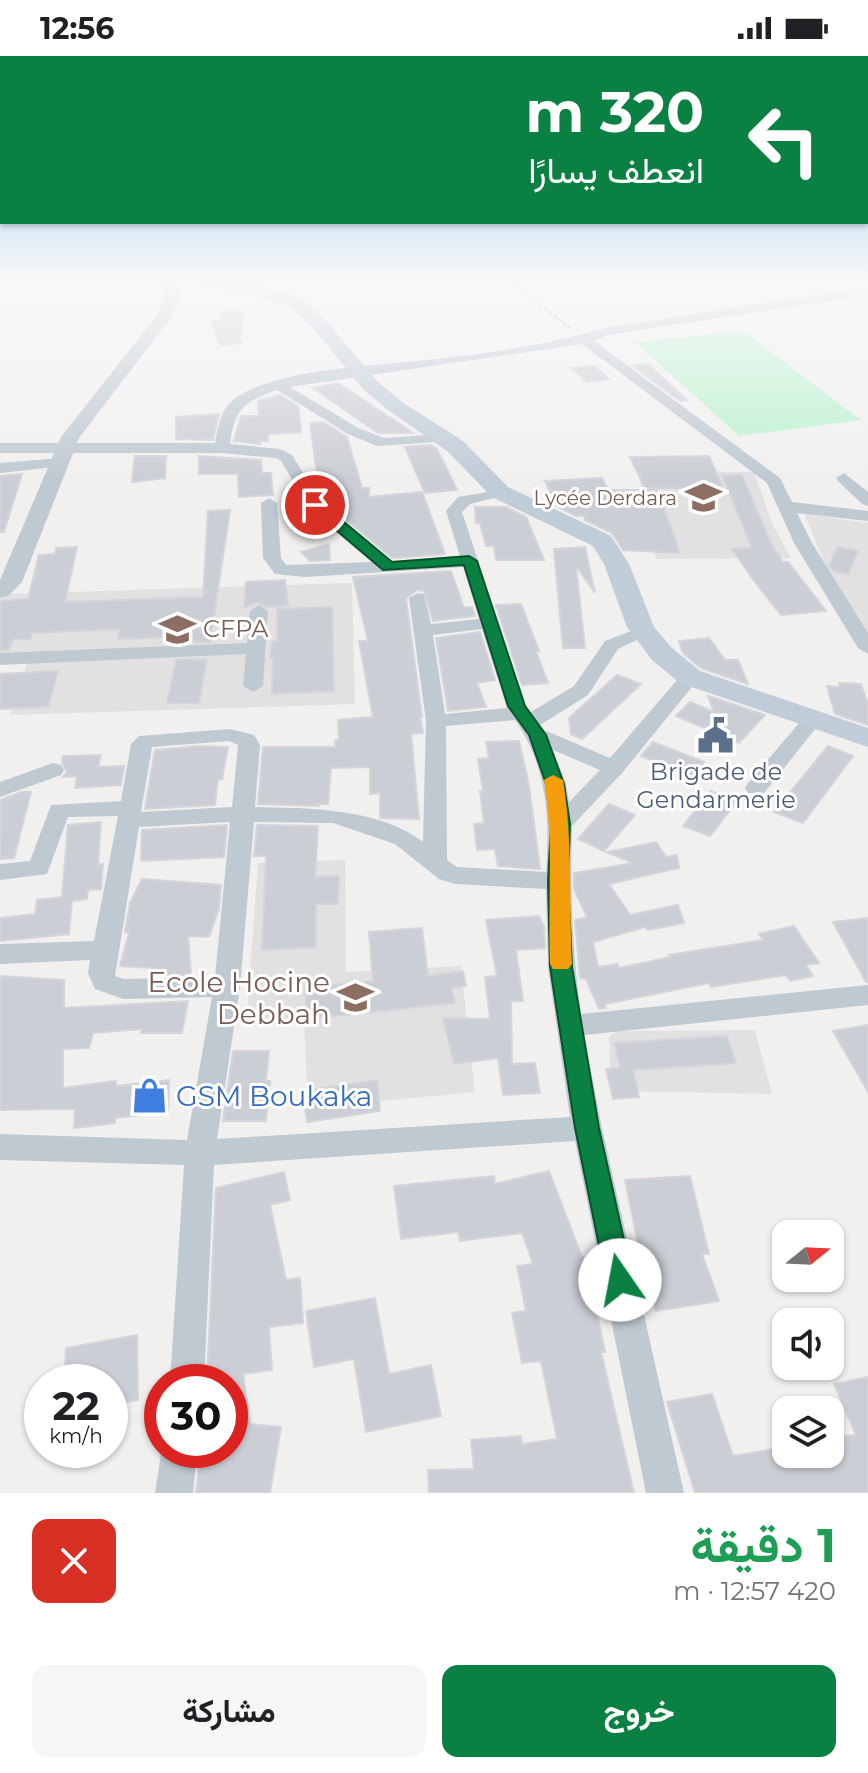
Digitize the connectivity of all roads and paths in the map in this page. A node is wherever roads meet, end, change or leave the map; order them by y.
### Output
1 (142, 346) edge
2 (336, 346) edge
3 (539, 346) edge
4 (596, 346) edge
5 (356, 371) junction
6 (281, 387) junction
7 (445, 438) junction
8 (0, 448) edge
9 (222, 448) junction
10 (62, 455) junction
11 (0, 468) edge
12 (844, 478) dead end
13 (500, 492) junction
14 (868, 501) edge
15 (269, 503) dead end
16 (789, 507) junction
17 (868, 516) edge
18 (469, 561) junction
19 (388, 567) junction
20 (0, 591) edge
21 (418, 598) dead end
22 (259, 611) dead end
23 (490, 623) junction
24 (424, 630) junction
25 (644, 632) junction
26 (255, 648) junction
27 (868, 648) edge
28 (0, 659) edge
29 (690, 677) junction
30 (253, 686) dead end
31 (813, 719) junction
32 (436, 721) junction
33 (528, 724) junction
34 (868, 738) edge
35 (614, 768) junction
36 (53, 770) dead end
37 (756, 788) dead end
38 (0, 790) edge
39 (129, 814) junction
40 (243, 814) junction
41 (561, 824) junction
42 (435, 859) junction
43 (0, 872) edge
44 (558, 881) junction
45 (105, 950) junction
46 (0, 954) edge
47 (227, 987) junction
48 (868, 995) edge
49 (569, 1026) junction
50 (587, 1128) junction
51 (0, 1147) edge
52 (200, 1153) junction
53 (188, 1364) edge
54 (177, 1468) edge
55 (174, 1493) edge
56 (665, 1493) edge

1 - 10 street
2 - 5 main road
3 - 5 street
4 - 16 street
5 - 6 street
5 - 7 main road
6 - 7 street
6 - 9 street
7 - 13 main road
8 - 10 street
9 - 10 street
9 - 19 street
10 - 11 street
10 - 20 street
12 - 14 street
13 - 18 street
13 - 25 main road
15 - 19 street
16 - 17 street
16 - 27 street
18 - 19 street
18 - 23 street
21 - 24 street
22 - 26 street
23 - 24 street
23 - 33 street
24 - 32 street
25 - 29 main road
25 - 33 street
26 - 28 street
26 - 30 street
29 - 31 main road
29 - 35 street
31 - 34 main road
31 - 37 street
32 - 33 street
32 - 42 street
33 - 35 street
33 - 41 street
35 - 41 street
36 - 38 street
39 - 40 street
39 - 40 street
39 - 43 street
39 - 45 street
40 - 42 street
40 - 47 street
41 - 44 street
42 - 44 street
44 - 49 street
45 - 46 street
45 - 47 street
47 - 52 street
48 - 49 street
49 - 50 street
50 - 52 street
50 - 56 street
51 - 52 street
52 - 53 street
54 - 55 street

